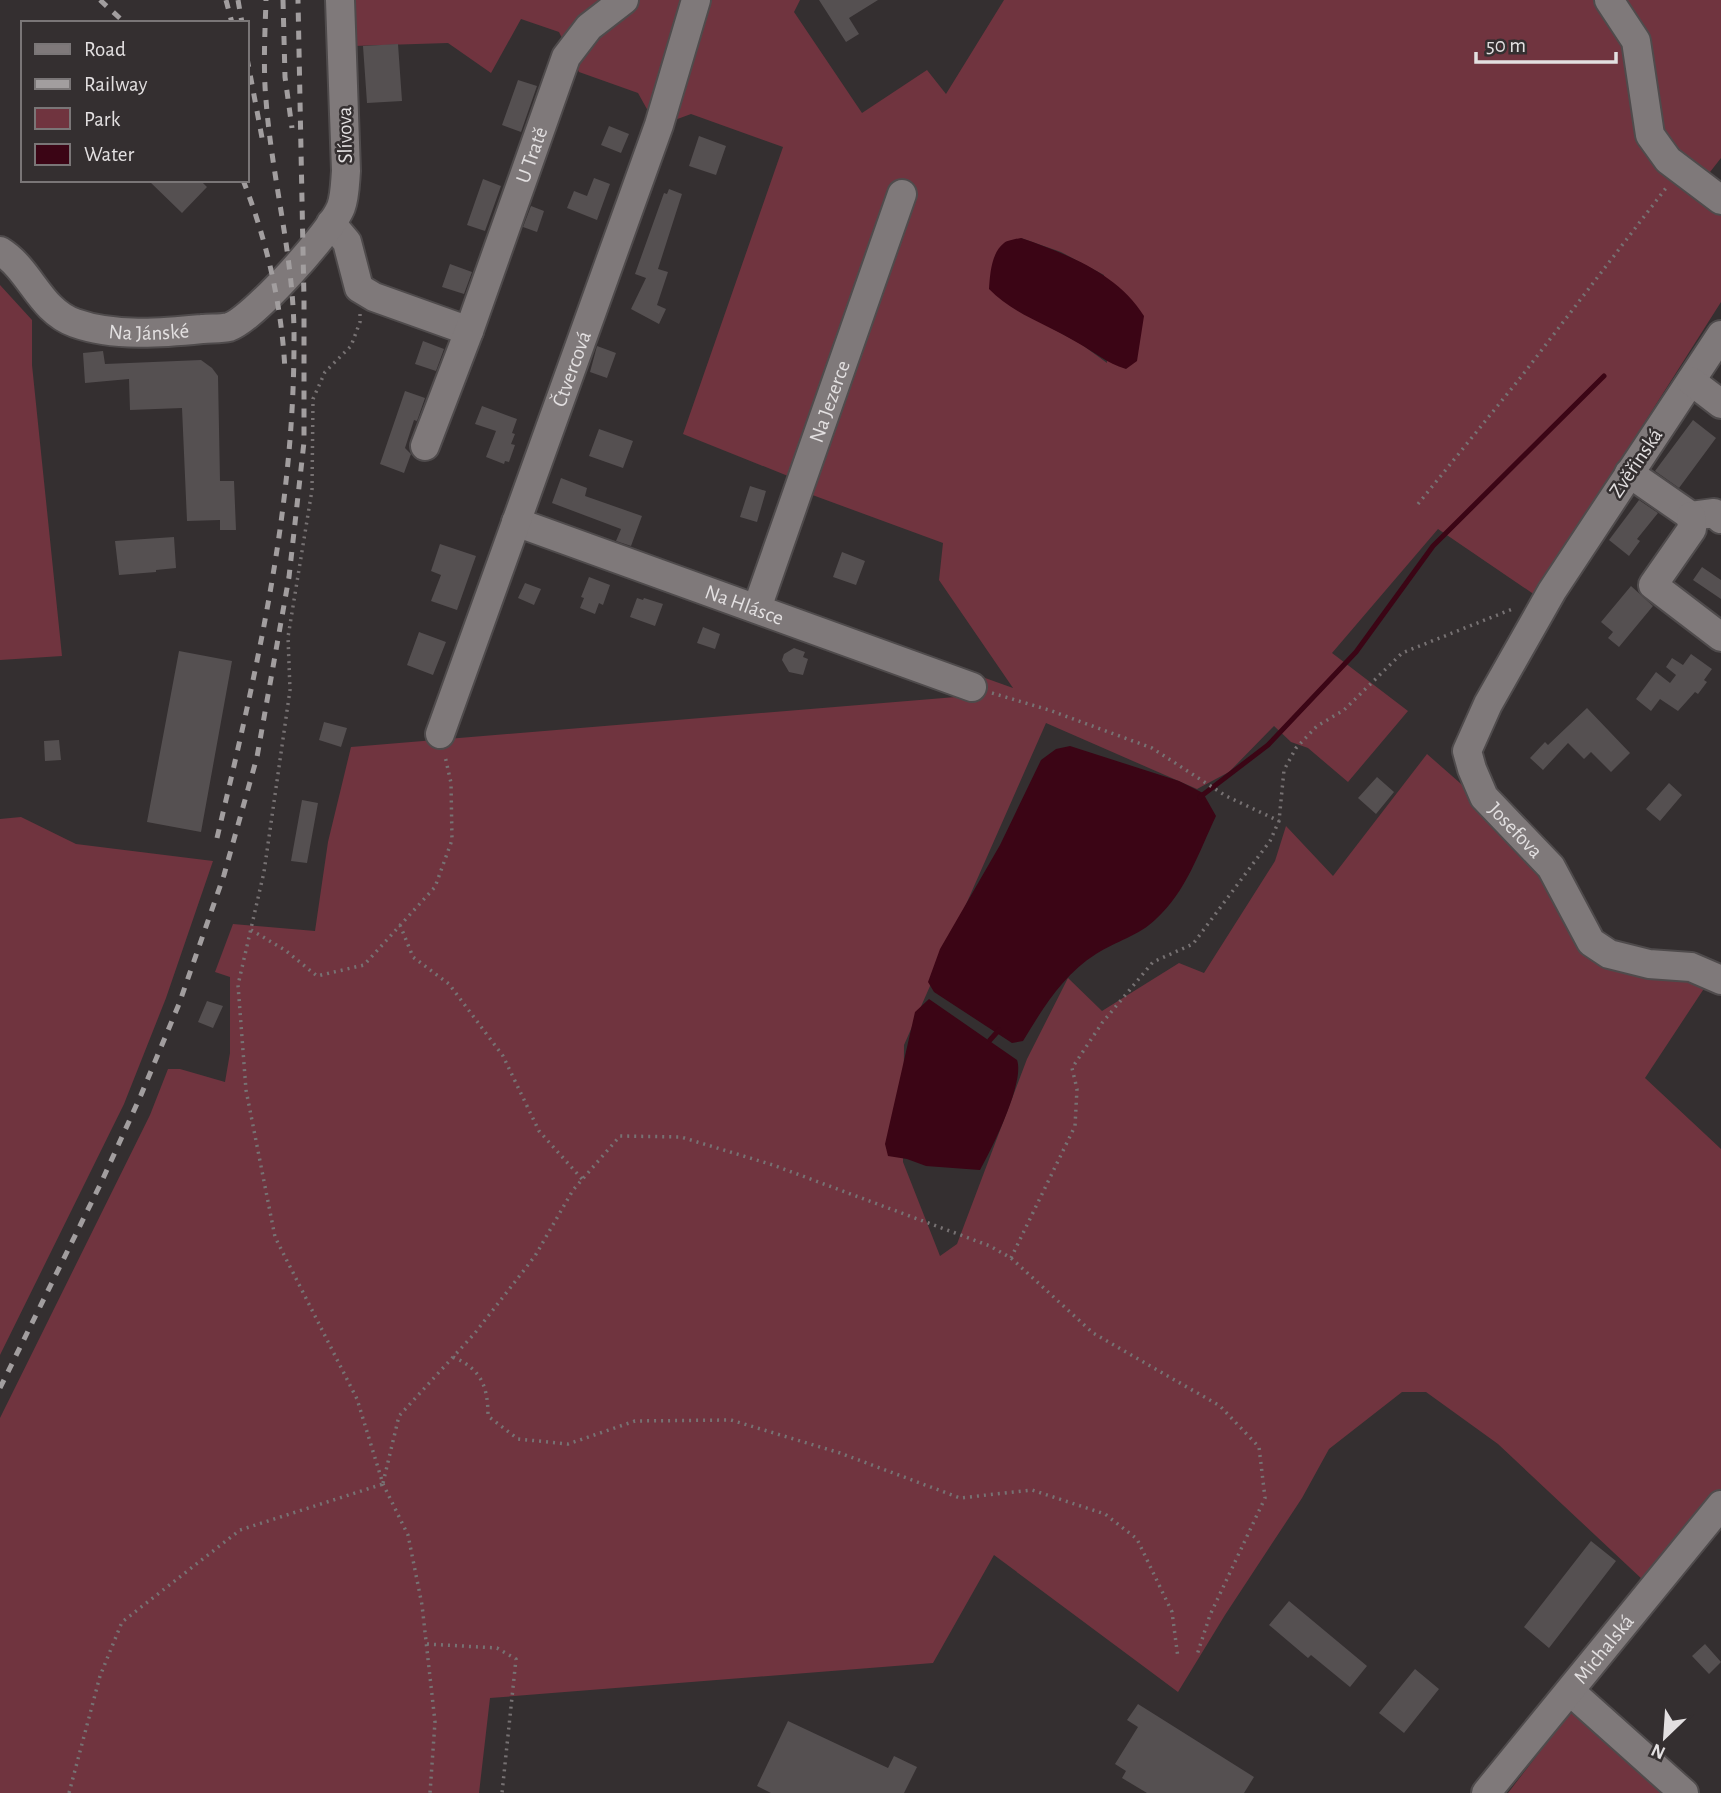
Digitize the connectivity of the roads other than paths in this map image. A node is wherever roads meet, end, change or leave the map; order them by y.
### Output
1 (340, 0) edge
2 (624, 0) edge
3 (696, 0) edge
4 (1609, 0) edge
5 (902, 194) dead end
6 (1721, 200) edge
7 (331, 223) junction
8 (0, 251) edge
9 (303, 257) joint
10 (469, 331) junction
11 (1721, 335) edge
12 (1691, 380) junction
13 (1721, 404) edge
14 (425, 446) dead end
15 (1629, 473) junction
16 (1690, 516) junction
17 (1721, 519) edge
18 (516, 522) junction
19 (1552, 591) joint
20 (757, 608) junction
21 (1721, 637) edge
22 (972, 687) road end
23 (440, 734) road end
24 (1721, 980) edge
25 (1721, 1505) edge
26 (1570, 1691) junction
27 (1486, 1793) edge
28 (1684, 1793) edge

1 - 7 street, Slívova
2 - 10 street, U Tratě
3 - 18 street, Čtvercová
4 - 6 street
5 - 20 street, Na Jezerce
7 - 9 street, Slívova
7 - 10 street
8 - 9 street, Na Jánské
10 - 14 street, U Tratě
11 - 12 street, Zvěřinská
12 - 13 street
12 - 15 street, Zvěřinská
15 - 16 street
15 - 19 street, Zvěřinská
16 - 17 street
16 - 21 street
18 - 20 street, Na Hlásce
18 - 23 street, Čtvercová
19 - 24 street, Josefova
20 - 22 street, Na Hlásce
25 - 26 street, Michalská
26 - 27 street, Michalská
26 - 28 street

